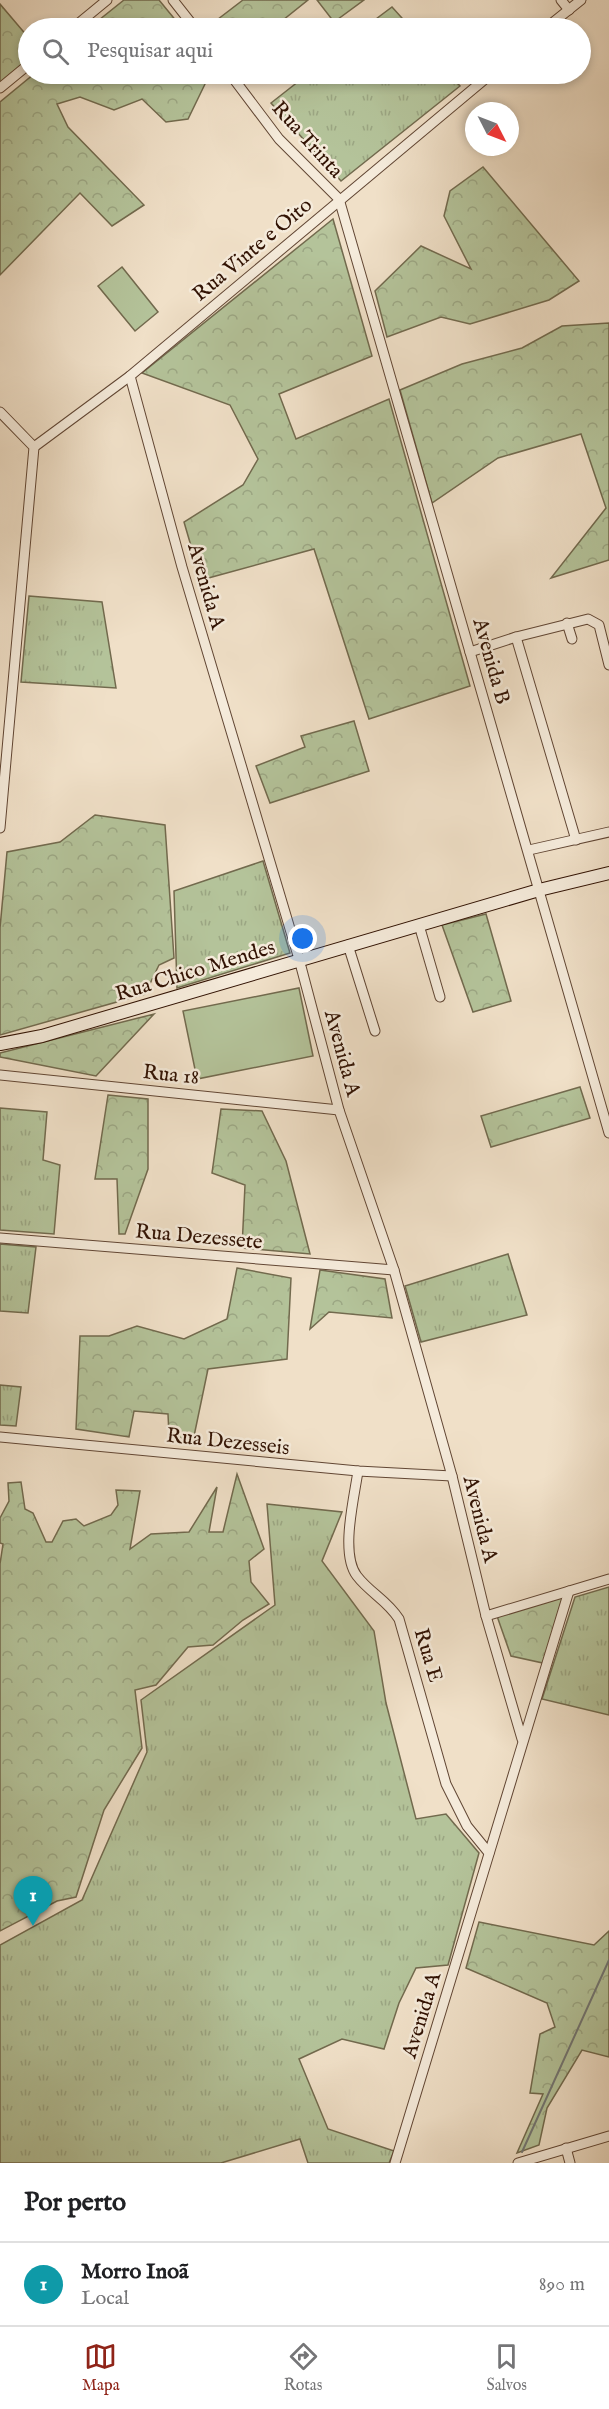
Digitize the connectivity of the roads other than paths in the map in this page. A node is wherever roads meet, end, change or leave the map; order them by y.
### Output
1 (107, 0) edge
2 (173, 0) edge
3 (561, 0) edge
4 (581, 0) edge
5 (569, 10) junction
6 (85, 18) edge
7 (187, 18) edge
8 (559, 18) edge
9 (18, 73) edge
10 (238, 84) edge
11 (480, 84) edge
12 (0, 88) edge
13 (339, 199) junction
14 (130, 376) junction
15 (0, 412) edge
16 (34, 447) junction
17 (567, 623) junction
18 (516, 637) junction
19 (572, 639) dead end
20 (470, 652) junction
21 (609, 665) edge
22 (0, 828) edge
23 (609, 832) edge
24 (576, 840) junction
25 (529, 850) junction
26 (609, 873) edge
27 (539, 890) junction
28 (419, 925) junction
29 (348, 945) junction
30 (299, 960) junction
31 (440, 997) dead end
32 (375, 1031) dead end
33 (0, 1044) edge
34 (0, 1074) edge
35 (339, 1110) junction
36 (609, 1133) edge
37 (0, 1238) edge
38 (394, 1270) junction
39 (0, 1437) edge
40 (358, 1471) junction
41 (452, 1476) junction
42 (609, 1579) edge
43 (569, 1591) junction
44 (486, 1616) junction
45 (522, 1739) junction
46 (489, 1853) junction
47 (609, 2136) edge
48 (566, 2148) junction
49 (395, 2163) edge
50 (518, 2163) edge
51 (570, 2163) edge

1 - 6 street
2 - 7 street
3 - 5 street
4 - 5 street
5 - 8 street
9 - 12 street
10 - 13 street, Rua Trinta
11 - 13 street, Rua Vinte e Oito
13 - 14 street, Rua Vinte e Oito
13 - 20 street, Avenida B
14 - 16 street, Rua Vinte e Oito
14 - 30 street, Avenida A
15 - 16 street
16 - 22 street
17 - 18 street
17 - 19 street
17 - 21 street
18 - 20 street
18 - 24 street
20 - 25 street, Avenida B
23 - 24 street
24 - 25 street
25 - 27 street, Avenida B
26 - 27 main road, Rua Chico Mendes
27 - 28 main road, Rua Chico Mendes
27 - 36 street, Avenida B
28 - 29 main road, Rua Chico Mendes
28 - 31 street
29 - 30 main road, Rua Chico Mendes
29 - 32 street
30 - 33 main road, Rua Chico Mendes
30 - 35 street, Avenida A
34 - 35 street, Rua 18
35 - 38 street, Avenida A
37 - 38 street, Rua Dezessete
38 - 41 street, Avenida A
39 - 40 street, Rua Dezesseis
40 - 41 street, Rua Dezesseis
40 - 46 street, Rua E
41 - 44 street, Avenida A
42 - 43 street
43 - 44 street
43 - 45 street, Avenida A
44 - 45 street, Avenida A
45 - 46 street, Avenida A
46 - 49 street, Avenida A
47 - 48 street
48 - 50 street
48 - 51 street

